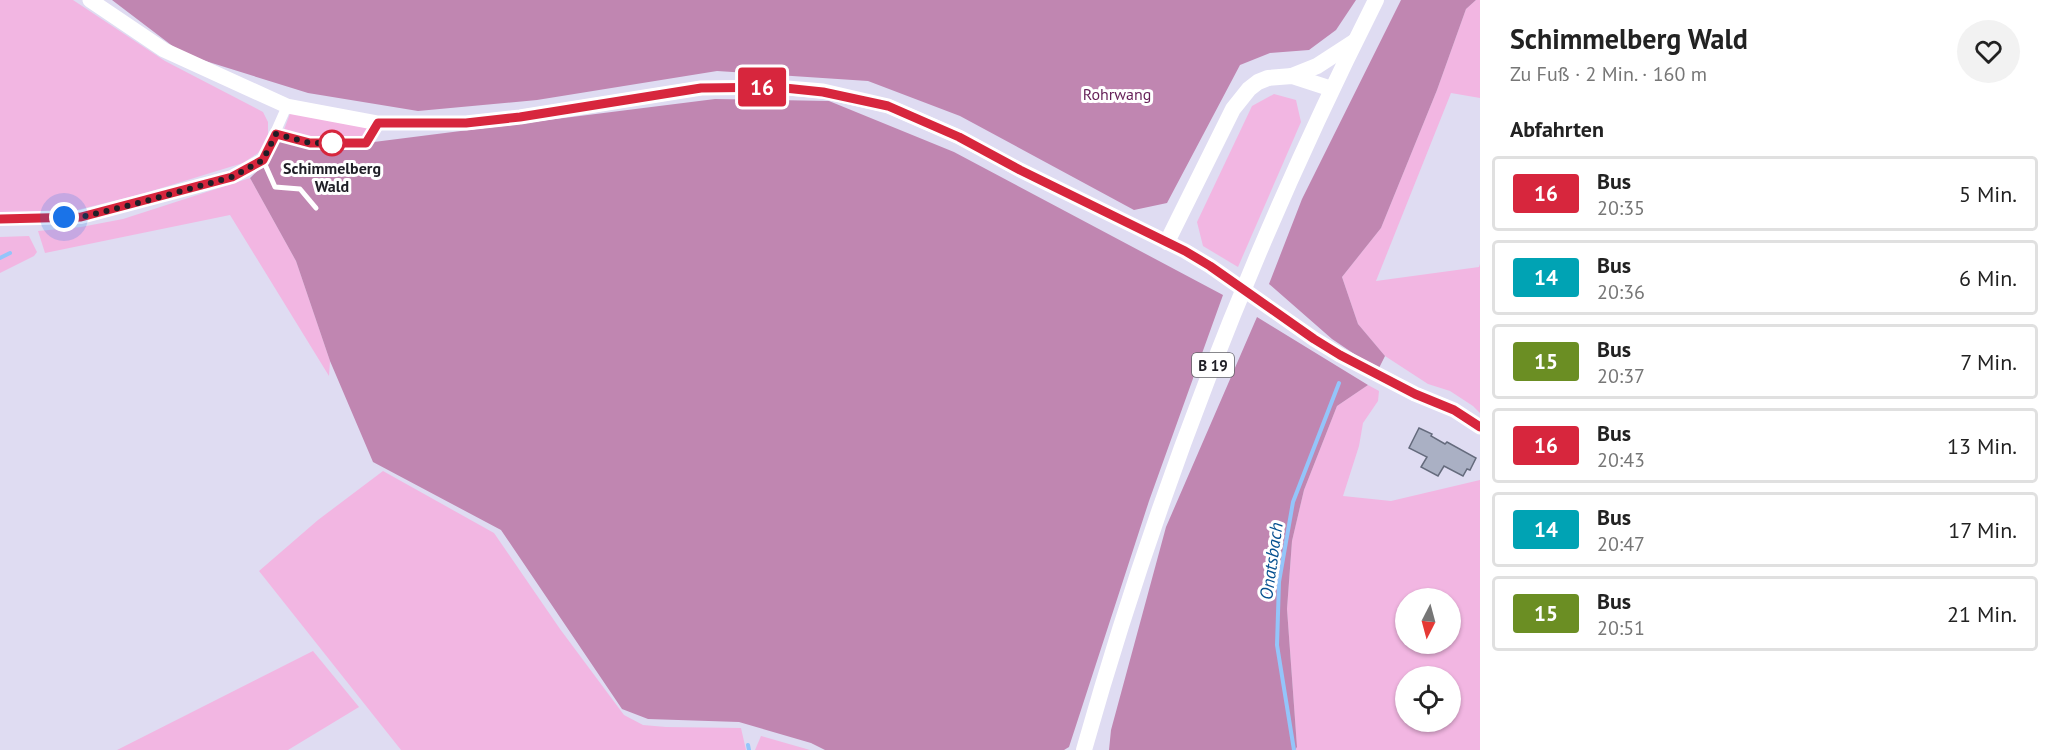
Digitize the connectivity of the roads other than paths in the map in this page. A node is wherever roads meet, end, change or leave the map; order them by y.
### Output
1 (90, 0) edge
2 (1376, 0) edge
3 (1355, 42) junction
4 (1292, 76) junction
5 (1332, 89) junction
6 (288, 106) junction
7 (378, 123) junction
8 (276, 134) junction
9 (263, 160) junction
10 (316, 208) dead end
11 (0, 219) edge
12 (1167, 242) junction
13 (1480, 427) edge
14 (1084, 750) edge

1 - 6 street
2 - 3 main road, B 19
3 - 4 main road
3 - 5 main road, B 19
4 - 5 main road
4 - 12 main road
5 - 14 main road, B 19
6 - 7 street
6 - 8 street
7 - 8 lane
7 - 12 street
8 - 9 street
9 - 10 lane
9 - 11 street
12 - 13 street

